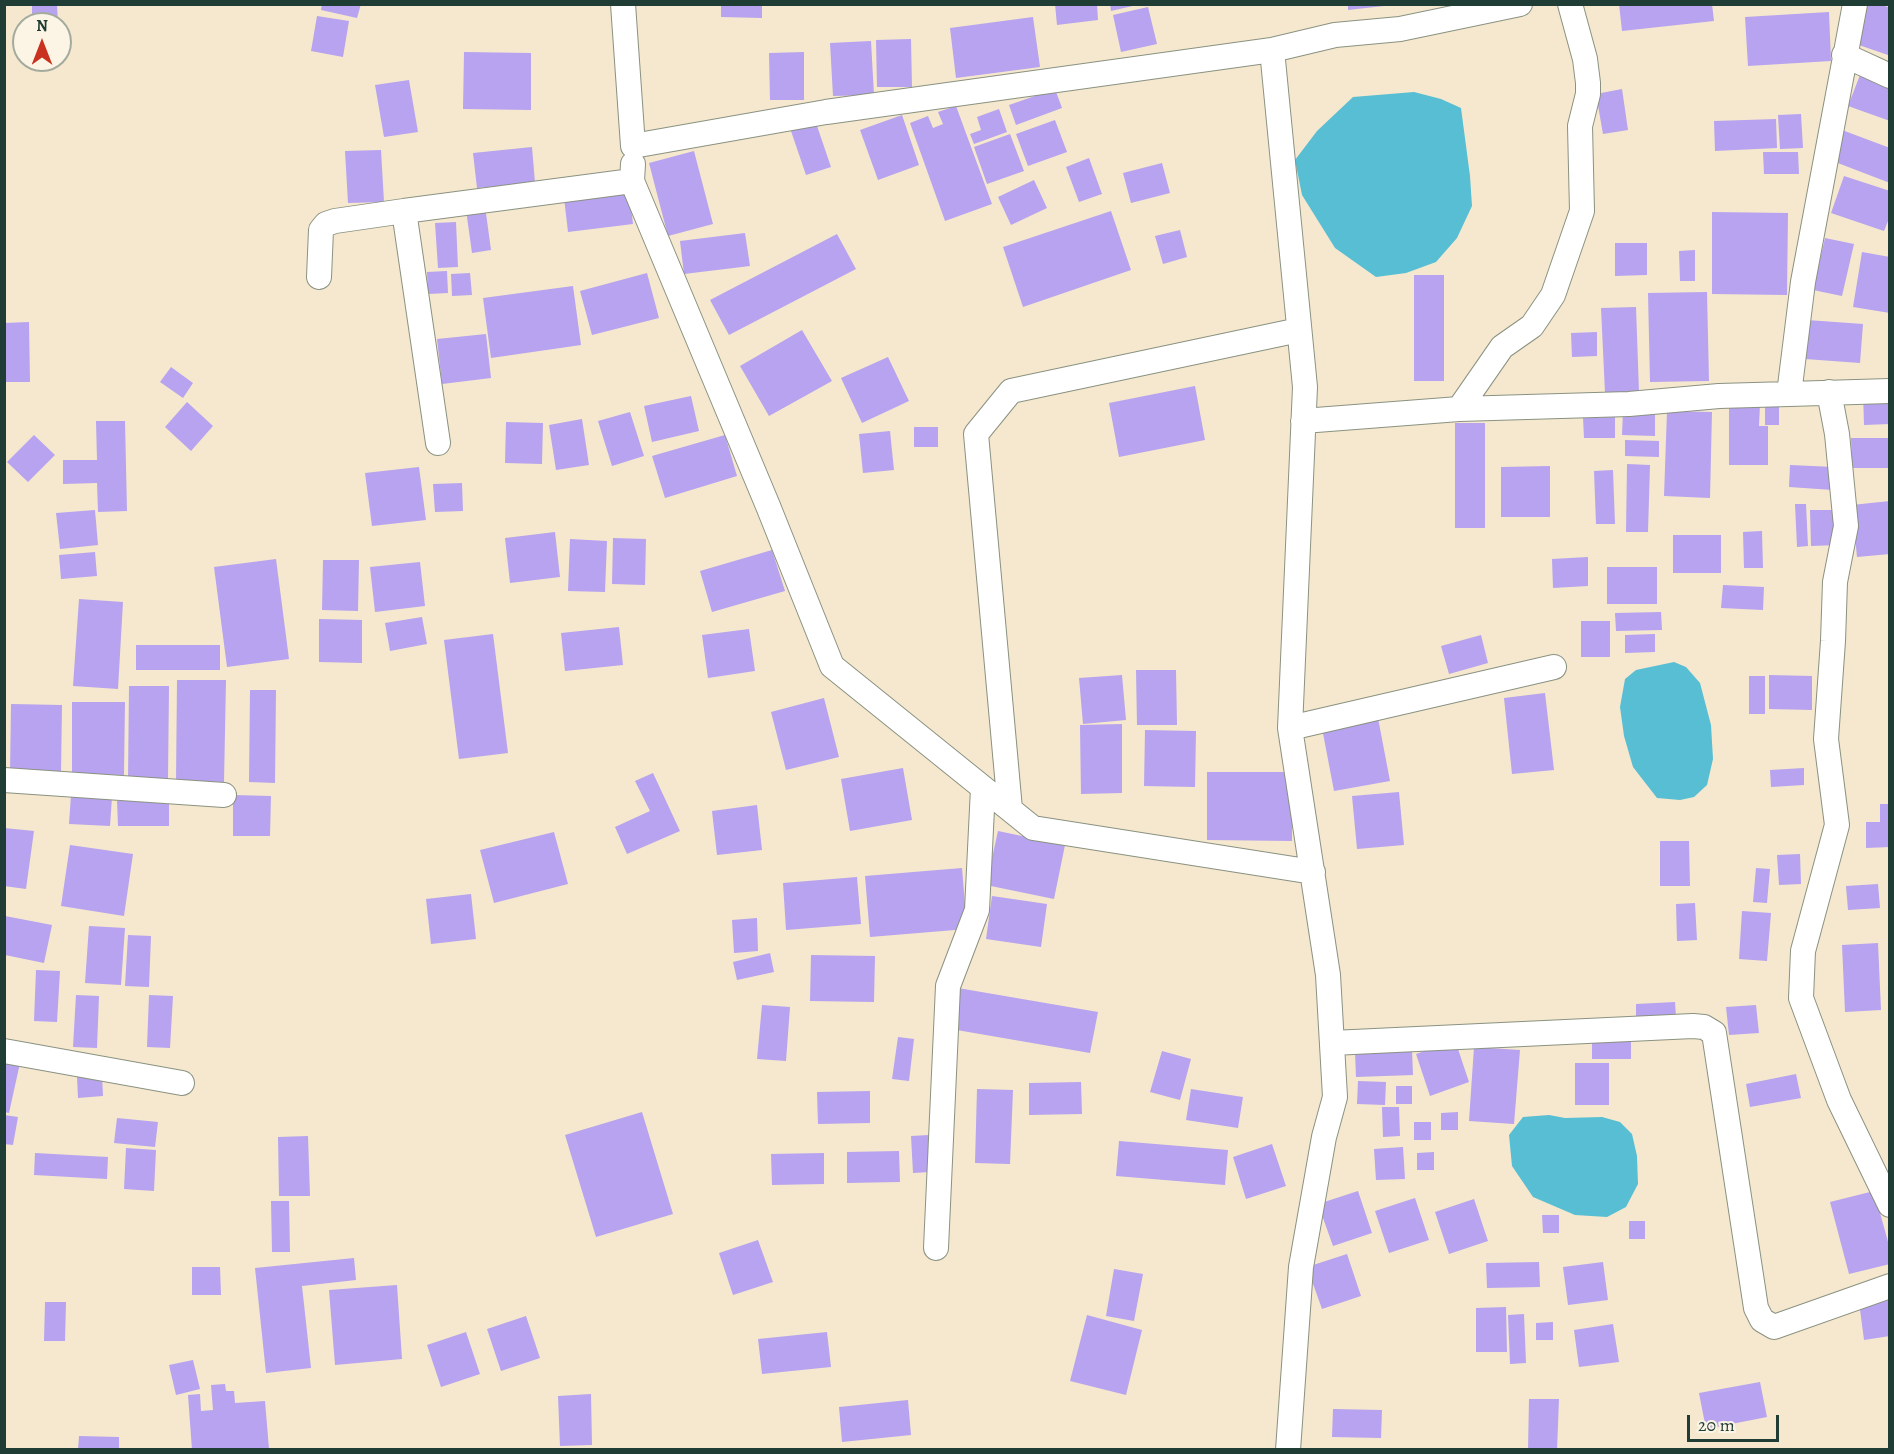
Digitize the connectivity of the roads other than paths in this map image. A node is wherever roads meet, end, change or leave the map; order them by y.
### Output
1 (623, 4) edge
2 (1520, 4) edge
3 (1570, 4) edge
4 (1855, 4) edge
5 (1413, 15) edge
6 (1272, 50) junction
7 (1844, 55) junction
8 (1890, 76) edge
9 (633, 146) junction
10 (632, 181) junction
11 (404, 211) junction
12 (319, 277) dead end
13 (1299, 330) junction
14 (1890, 391) edge
15 (1829, 393) junction
16 (1789, 394) junction
17 (1459, 409) junction
18 (1303, 421) junction
19 (438, 442) dead end
20 (1554, 667) dead end
21 (1290, 728) junction
22 (4, 780) edge
23 (983, 788) junction
24 (224, 795) dead end
25 (1011, 809) junction
26 (1313, 872) junction
27 (1332, 1043) junction
28 (4, 1051) edge
29 (182, 1083) dead end
30 (1890, 1204) edge
31 (936, 1248) dead end
32 (1890, 1286) edge
33 (1288, 1449) edge

1 - 9 street
2 - 5 street
3 - 17 street
4 - 7 street
5 - 6 street
6 - 9 street
6 - 13 street
7 - 8 street
7 - 16 street
9 - 10 street
10 - 11 street
10 - 23 street
11 - 12 street
11 - 19 street
13 - 18 street
13 - 25 street
14 - 15 street
15 - 16 street
15 - 30 street
16 - 17 street
17 - 18 street
18 - 21 street
20 - 21 street
21 - 26 street
22 - 24 street
23 - 25 street
23 - 31 street
25 - 26 street
26 - 27 street
27 - 32 street
27 - 33 street
28 - 29 street

